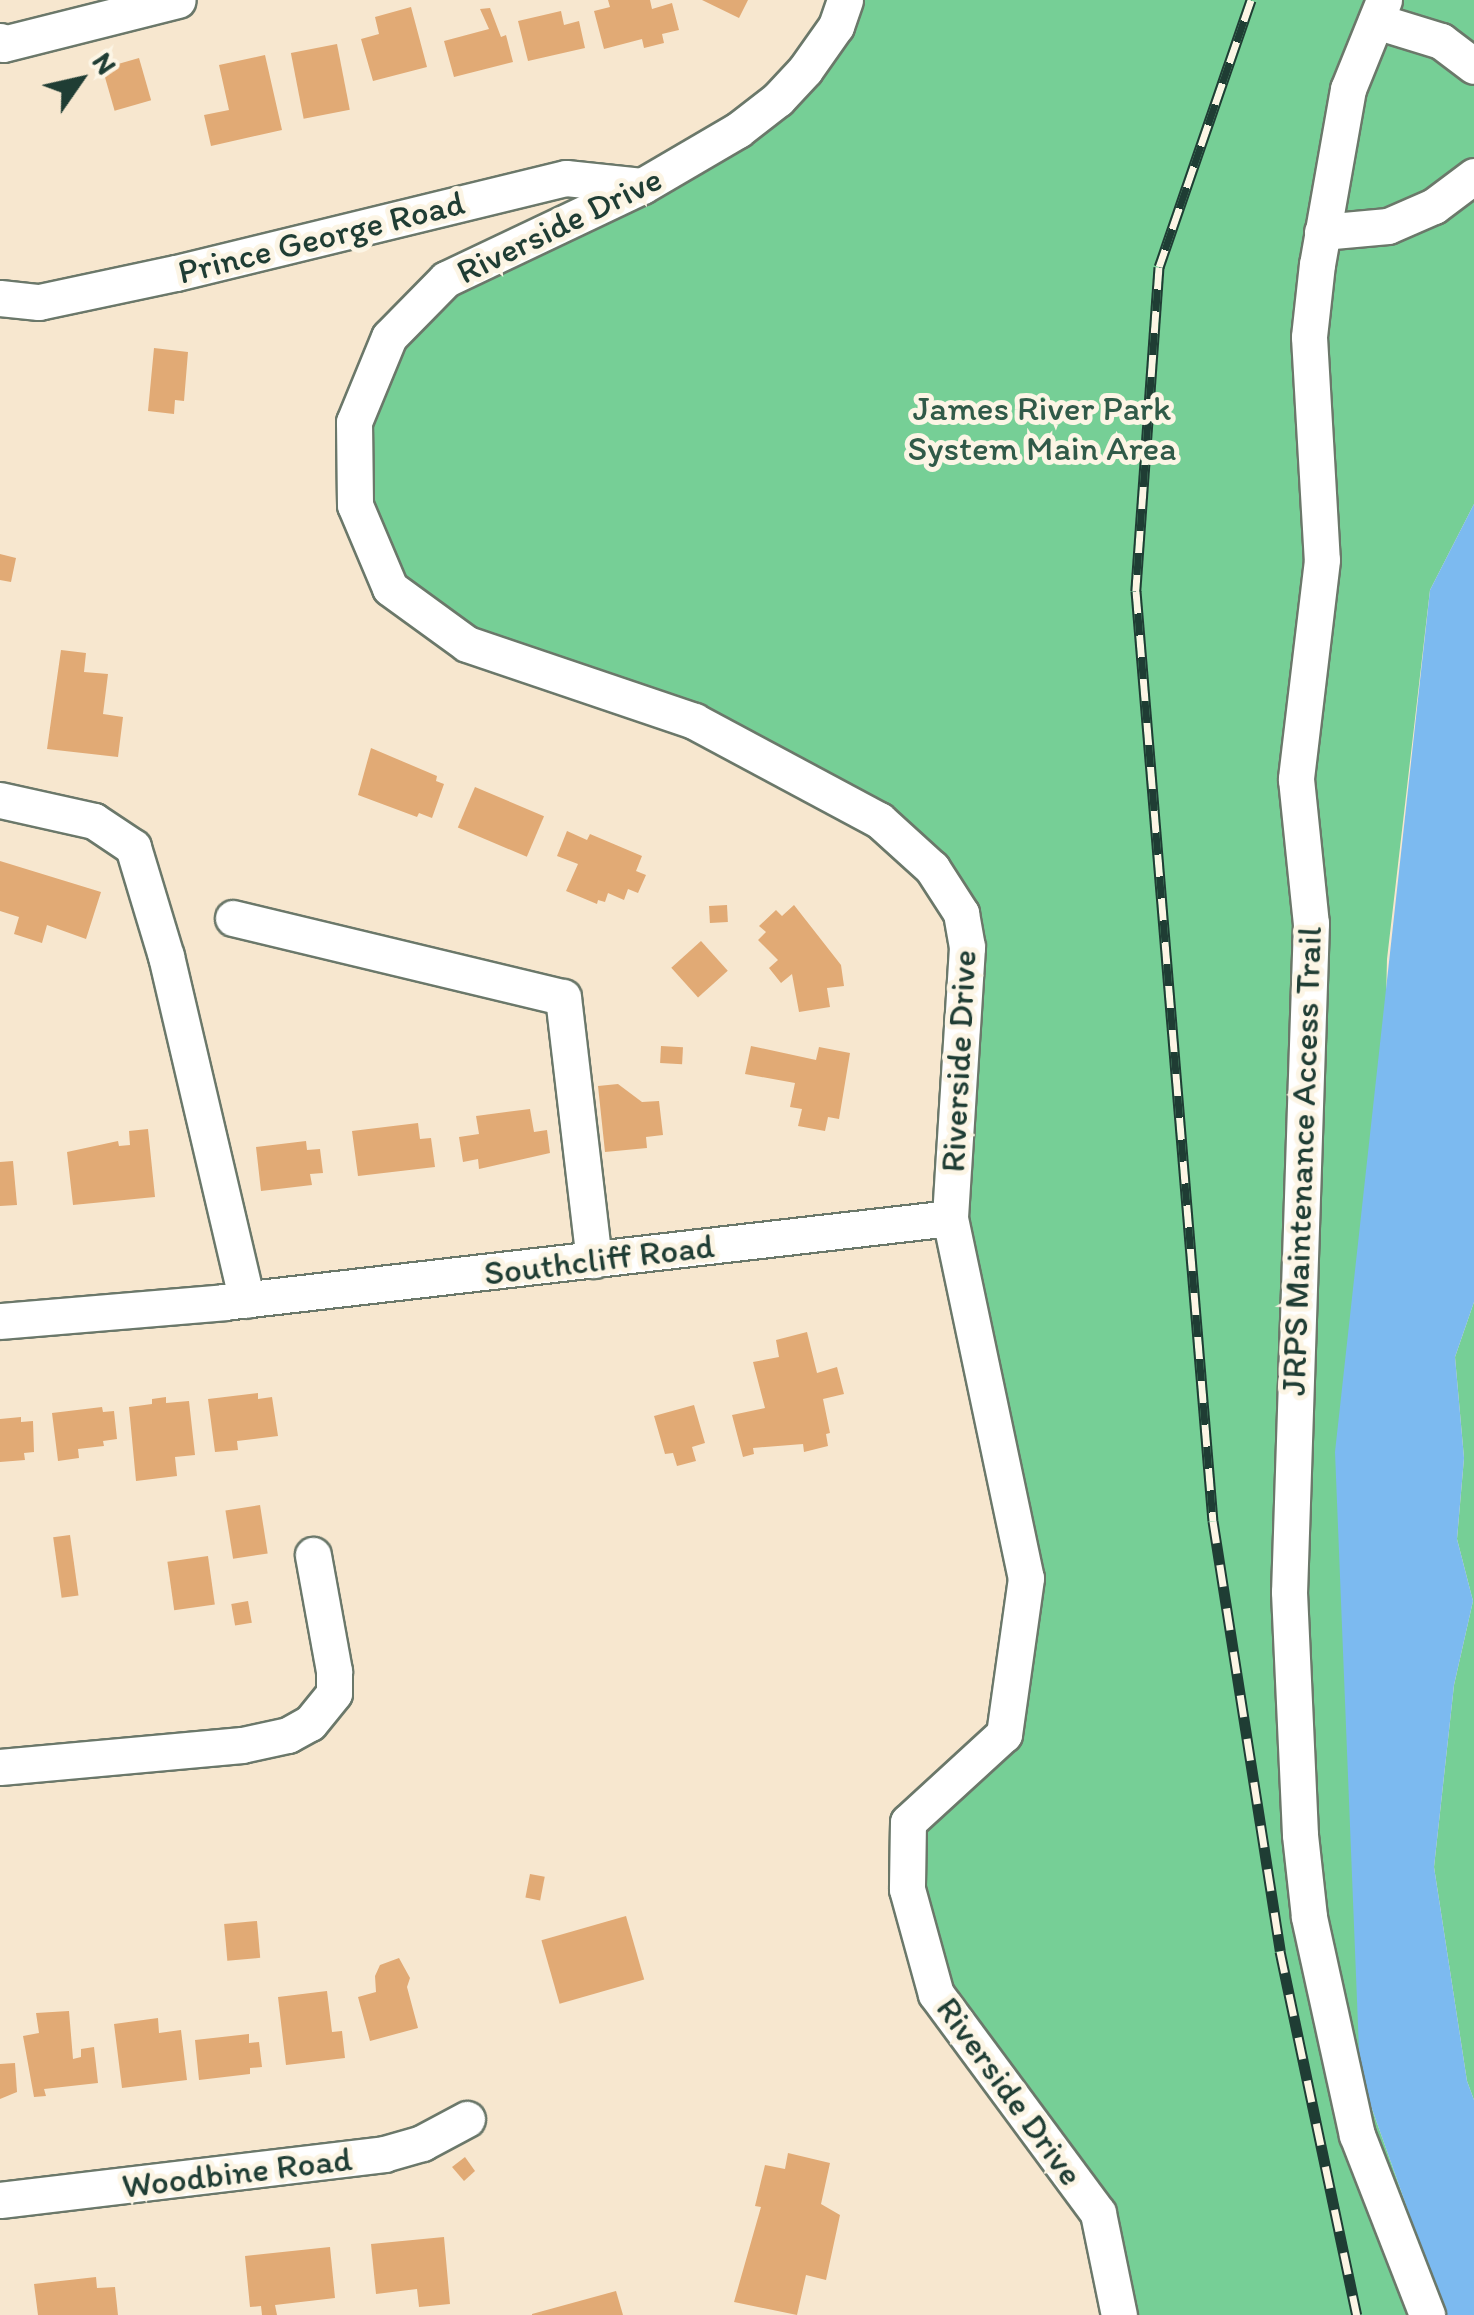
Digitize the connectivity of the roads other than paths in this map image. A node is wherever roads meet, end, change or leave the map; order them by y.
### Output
1 (178, 0) edge
2 (846, 0) edge
3 (1380, 10) edge
4 (0, 41) edge
5 (1474, 66) edge
6 (1474, 176) edge
7 (642, 186) junction
8 (1322, 232) junction
9 (0, 298) edge
10 (0, 800) edge
11 (233, 918) dead end
12 (950, 1218) junction
13 (594, 1260) junction
14 (247, 1300) junction
15 (0, 1321) edge
16 (313, 1555) dead end
17 (0, 1767) edge
18 (467, 2120) dead end
19 (0, 2200) edge
20 (1118, 2315) edge
21 (1426, 2315) edge

1 - 4 street
2 - 7 street, Riverside Drive
3 - 5 street
3 - 8 street, JRPS Maintenance Access Trail
6 - 8 street
7 - 9 street, Prince George Road
7 - 12 street, Riverside Drive
8 - 21 street, JRPS Maintenance Access Trail
10 - 14 street
11 - 13 street
12 - 13 street, Southcliff Road
12 - 20 street, Riverside Drive
13 - 14 street, Southcliff Road
14 - 15 street, Southcliff Road
16 - 17 street
18 - 19 street, Woodbine Road

